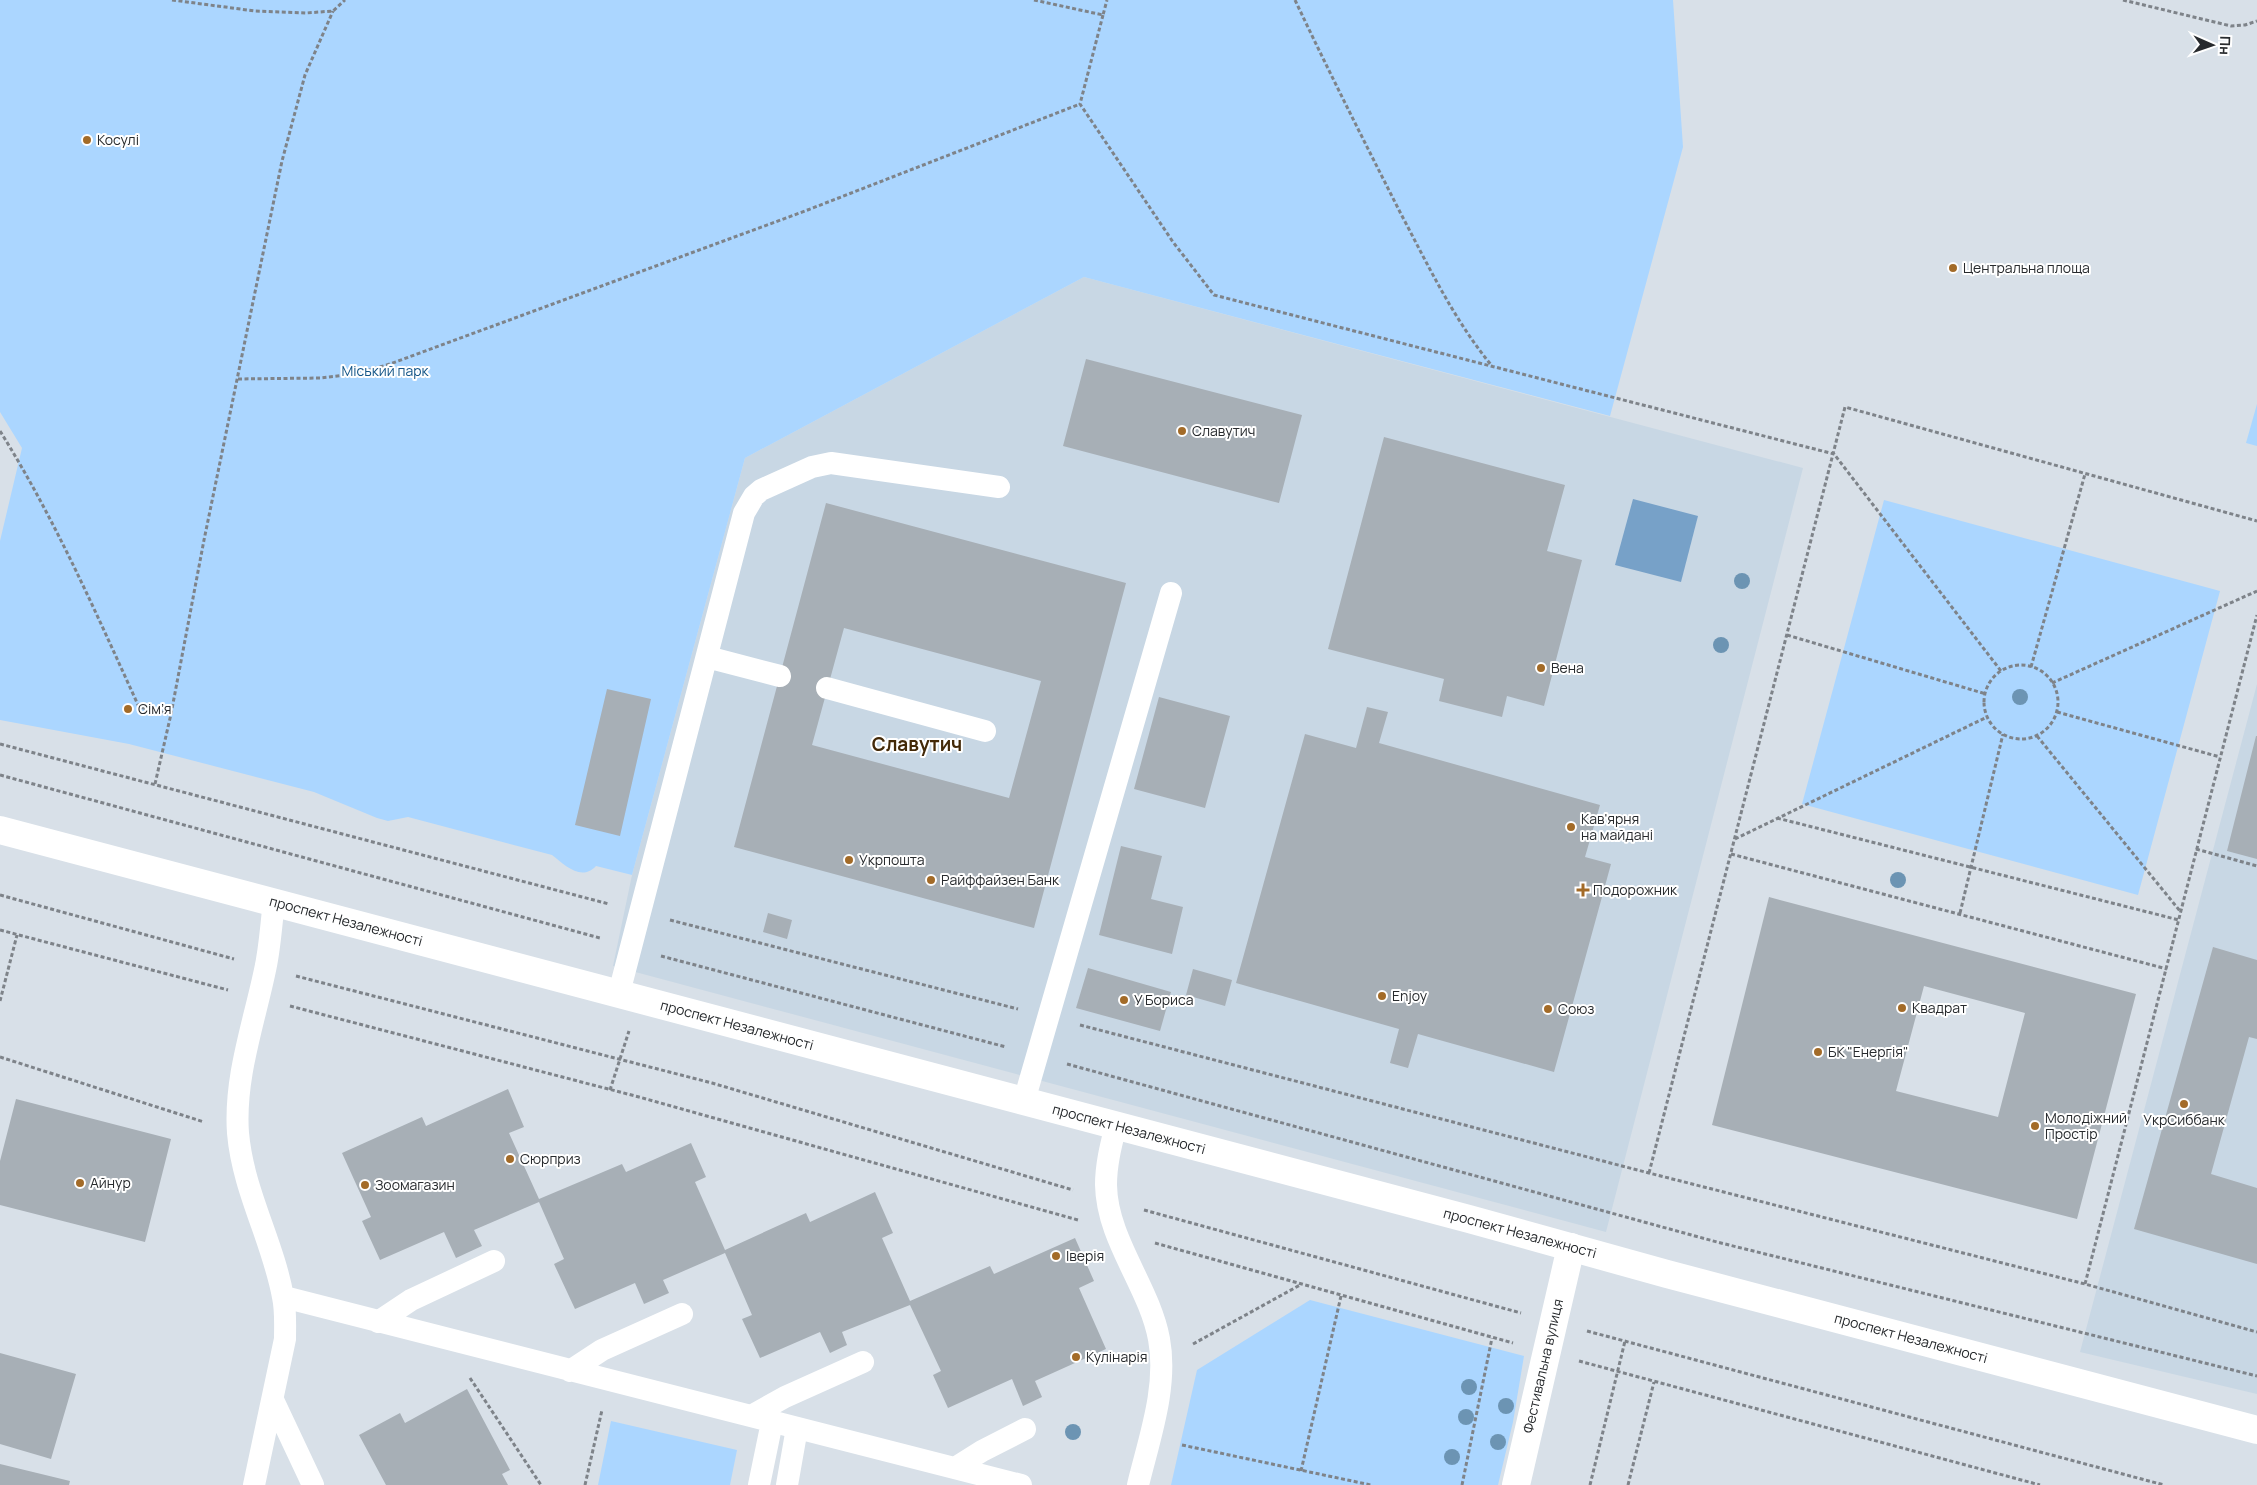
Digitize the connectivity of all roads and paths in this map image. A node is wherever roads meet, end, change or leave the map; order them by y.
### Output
1 (172, 0) edge
2 (346, 0) edge
3 (1034, 0) edge
4 (1107, 0) edge
5 (1295, 0) edge
6 (2122, 0) edge
7 (333, 11) junction
8 (1103, 15) junction
9 (2257, 20) edge
10 (1080, 104) junction
11 (1492, 366) junction
12 (238, 378) junction
13 (0, 431) edge
14 (1834, 454) junction
15 (2085, 474) junction
16 (999, 487) dead end
17 (2257, 521) edge
18 (2257, 591) edge
19 (1171, 593) dead end
20 (2257, 615) edge
21 (1787, 635) junction
22 (706, 656) junction
23 (2031, 667) junction
24 (2001, 671) junction
25 (780, 676) dead end
26 (2052, 683) junction
27 (827, 688) dead end
28 (1986, 694) junction
29 (2056, 712) junction
30 (171, 714) junction
31 (1987, 717) junction
32 (985, 731) dead end
33 (2003, 734) junction
34 (2037, 736) junction
35 (0, 744) edge
36 (2220, 757) junction
37 (0, 775) edge
38 (155, 784) junction
39 (1777, 818) junction
40 (0, 830) edge
41 (1734, 839) junction
42 (2196, 849) junction
43 (1731, 854) junction
44 (2257, 866) edge
45 (1971, 867) junction
46 (0, 896) edge
47 (274, 902) junction
48 (640, 912) junction
49 (2181, 912) junction
50 (1960, 913) junction
51 (2179, 920) junction
52 (0, 930) edge
53 (18, 935) junction
54 (631, 946) junction
55 (266, 968) junction
56 (2167, 969) junction
57 (231, 991) dead end
58 (619, 993) junction
59 (0, 1002) edge
60 (288, 1006) dead end
61 (1047, 1017) junction
62 (1037, 1056) junction
63 (0, 1057) edge
64 (1024, 1101) junction
65 (1116, 1125) junction
66 (238, 1132) junction
67 (1648, 1173) junction
68 (1108, 1200) junction
69 (1116, 1231) junction
70 (1571, 1247) junction
71 (494, 1261) dead end
72 (1300, 1284) junction
73 (2085, 1284) junction
74 (1341, 1296) junction
75 (284, 1297) junction
76 (682, 1314) dead end
77 (1554, 1321) junction
78 (378, 1322) junction
79 (2257, 1332) edge
80 (1492, 1338) junction
81 (1625, 1342) junction
82 (1546, 1352) junction
83 (863, 1362) dead end
84 (1162, 1362) junction
85 (570, 1371) junction
86 (1619, 1372) junction
87 (2257, 1376) edge
88 (470, 1378) dead end
89 (1654, 1382) junction
90 (272, 1400) junction
91 (602, 1407) dead end
92 (761, 1419) junction
93 (798, 1428) junction
94 (1025, 1429) dead end
95 (2257, 1430) edge
96 (1150, 1438) junction
97 (955, 1468) junction
98 (1301, 1471) junction
99 (254, 1485) edge
100 (313, 1485) edge
101 (541, 1485) edge
102 (586, 1485) edge
103 (759, 1485) edge
104 (786, 1485) edge
105 (1021, 1485) edge
106 (1138, 1485) edge
107 (1370, 1485) edge
108 (1462, 1485) edge
109 (1516, 1485) edge
110 (1590, 1485) edge
111 (1628, 1485) edge
112 (2040, 1485) edge
113 (2164, 1485) edge

1 - 7 path
2 - 7 path
3 - 8 path
4 - 8 path
5 - 11 path
6 - 9 path
7 - 12 path
8 - 10 path
10 - 11 path
10 - 12 path
11 - 14 path
12 - 30 path
13 - 30 path
14 - 15 path
14 - 21 path
14 - 24 path
15 - 17 path
15 - 23 path
16 - 22 lane
18 - 26 path
19 - 61 lane
20 - 36 path
21 - 28 path
21 - 41 path
22 - 25 lane
22 - 48 lane
23 - 24 path
23 - 26 path
24 - 28 path
26 - 29 path
27 - 32 lane
28 - 31 path
29 - 34 path
29 - 36 path
30 - 38 path
31 - 33 path
31 - 39 path
33 - 34 path
33 - 45 path
34 - 49 path
35 - 38 path
36 - 42 path
37 - 54 path
38 - 48 path
39 - 41 path
39 - 45 path
40 - 47 street, проспект Незалежності
41 - 43 path
42 - 44 path
42 - 49 path
43 - 50 path
43 - 67 path
45 - 50 path
45 - 51 path
46 - 55 path
47 - 55 lane
47 - 58 street, проспект Незалежності
48 - 54 lane
48 - 61 path
49 - 51 path
50 - 56 path
51 - 56 path
52 - 53 path
53 - 57 path
53 - 59 path
54 - 58 lane
54 - 62 path
55 - 66 lane
55 - 68 path
56 - 73 path
58 - 64 street, проспект Незалежності
60 - 69 path
61 - 62 lane
61 - 67 path
62 - 64 lane
62 - 87 path
63 - 66 path
64 - 65 street, проспект Незалежності
65 - 68 lane
65 - 70 street, проспект Незалежності
66 - 75 lane
67 - 73 path
68 - 69 lane
68 - 77 path
69 - 72 path
69 - 84 lane
70 - 77 street, Фестивальна вулиця
70 - 95 street, проспект Незалежності
71 - 78 lane
72 - 74 path
72 - 84 path
73 - 79 path
74 - 80 path
74 - 98 path
75 - 78 lane
75 - 90 lane
76 - 85 lane
77 - 81 path
77 - 82 street, Фестивальна вулиця
78 - 85 lane
80 - 82 path
80 - 108 path
81 - 86 path
81 - 113 path
82 - 86 path
82 - 109 street, Фестивальна вулиця
83 - 92 lane
84 - 96 lane
85 - 92 lane
86 - 89 path
86 - 110 path
88 - 101 path
89 - 111 path
89 - 112 path
90 - 99 lane
90 - 100 lane
91 - 102 path
92 - 93 lane
92 - 103 lane
93 - 97 lane
93 - 104 lane
94 - 97 lane
96 - 98 path
96 - 106 lane
97 - 105 lane
98 - 107 path

